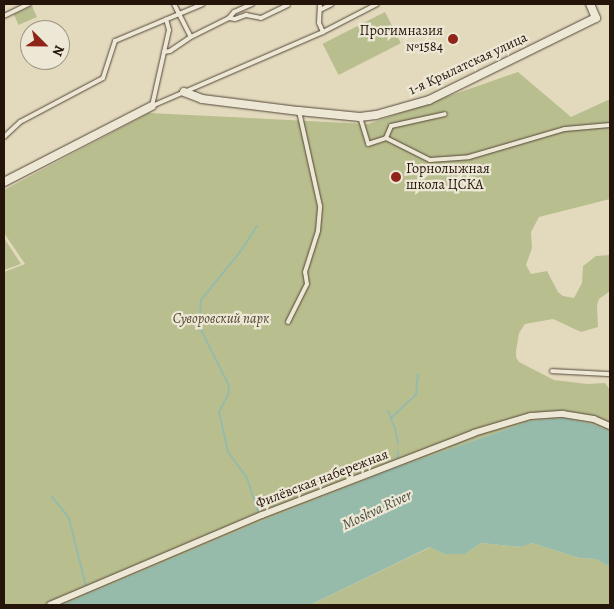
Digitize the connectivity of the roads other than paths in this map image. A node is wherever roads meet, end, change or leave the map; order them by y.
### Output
1 (29, 4) edge
2 (174, 4) edge
3 (204, 4) edge
4 (252, 4) edge
5 (320, 4) edge
6 (332, 4) edge
7 (377, 4) edge
8 (590, 4) edge
9 (288, 5) dead end
10 (320, 10) junction
11 (180, 15) junction
12 (4, 16) edge
13 (229, 18) junction
14 (166, 19) junction
15 (323, 32) junction
16 (191, 37) junction
17 (164, 52) junction
18 (184, 92) junction
19 (152, 106) junction
20 (299, 111) junction
21 (445, 114) dead end
22 (360, 117) junction
23 (610, 125) edge
24 (4, 137) edge
25 (386, 138) junction
26 (4, 182) edge
27 (288, 322) dead end
28 (552, 371) dead end
29 (610, 374) edge
30 (610, 426) edge
31 (50, 605) edge

1 - 12 lane
2 - 11 lane
3 - 11 lane
4 - 13 lane
5 - 10 lane
6 - 10 lane
7 - 15 lane
8 - 22 street, 1-я Крылатская улица
9 - 13 lane
10 - 15 lane
11 - 14 lane
11 - 16 lane
13 - 16 lane
14 - 17 lane
14 - 24 lane
15 - 18 lane
16 - 17 lane
17 - 19 lane
18 - 19 lane
18 - 20 street, 1-я Крылатская улица
19 - 26 street
20 - 22 street, 1-я Крылатская улица
20 - 27 lane
21 - 25 lane
22 - 25 lane
23 - 25 lane
28 - 29 lane
30 - 31 street, Филёвская набережная

